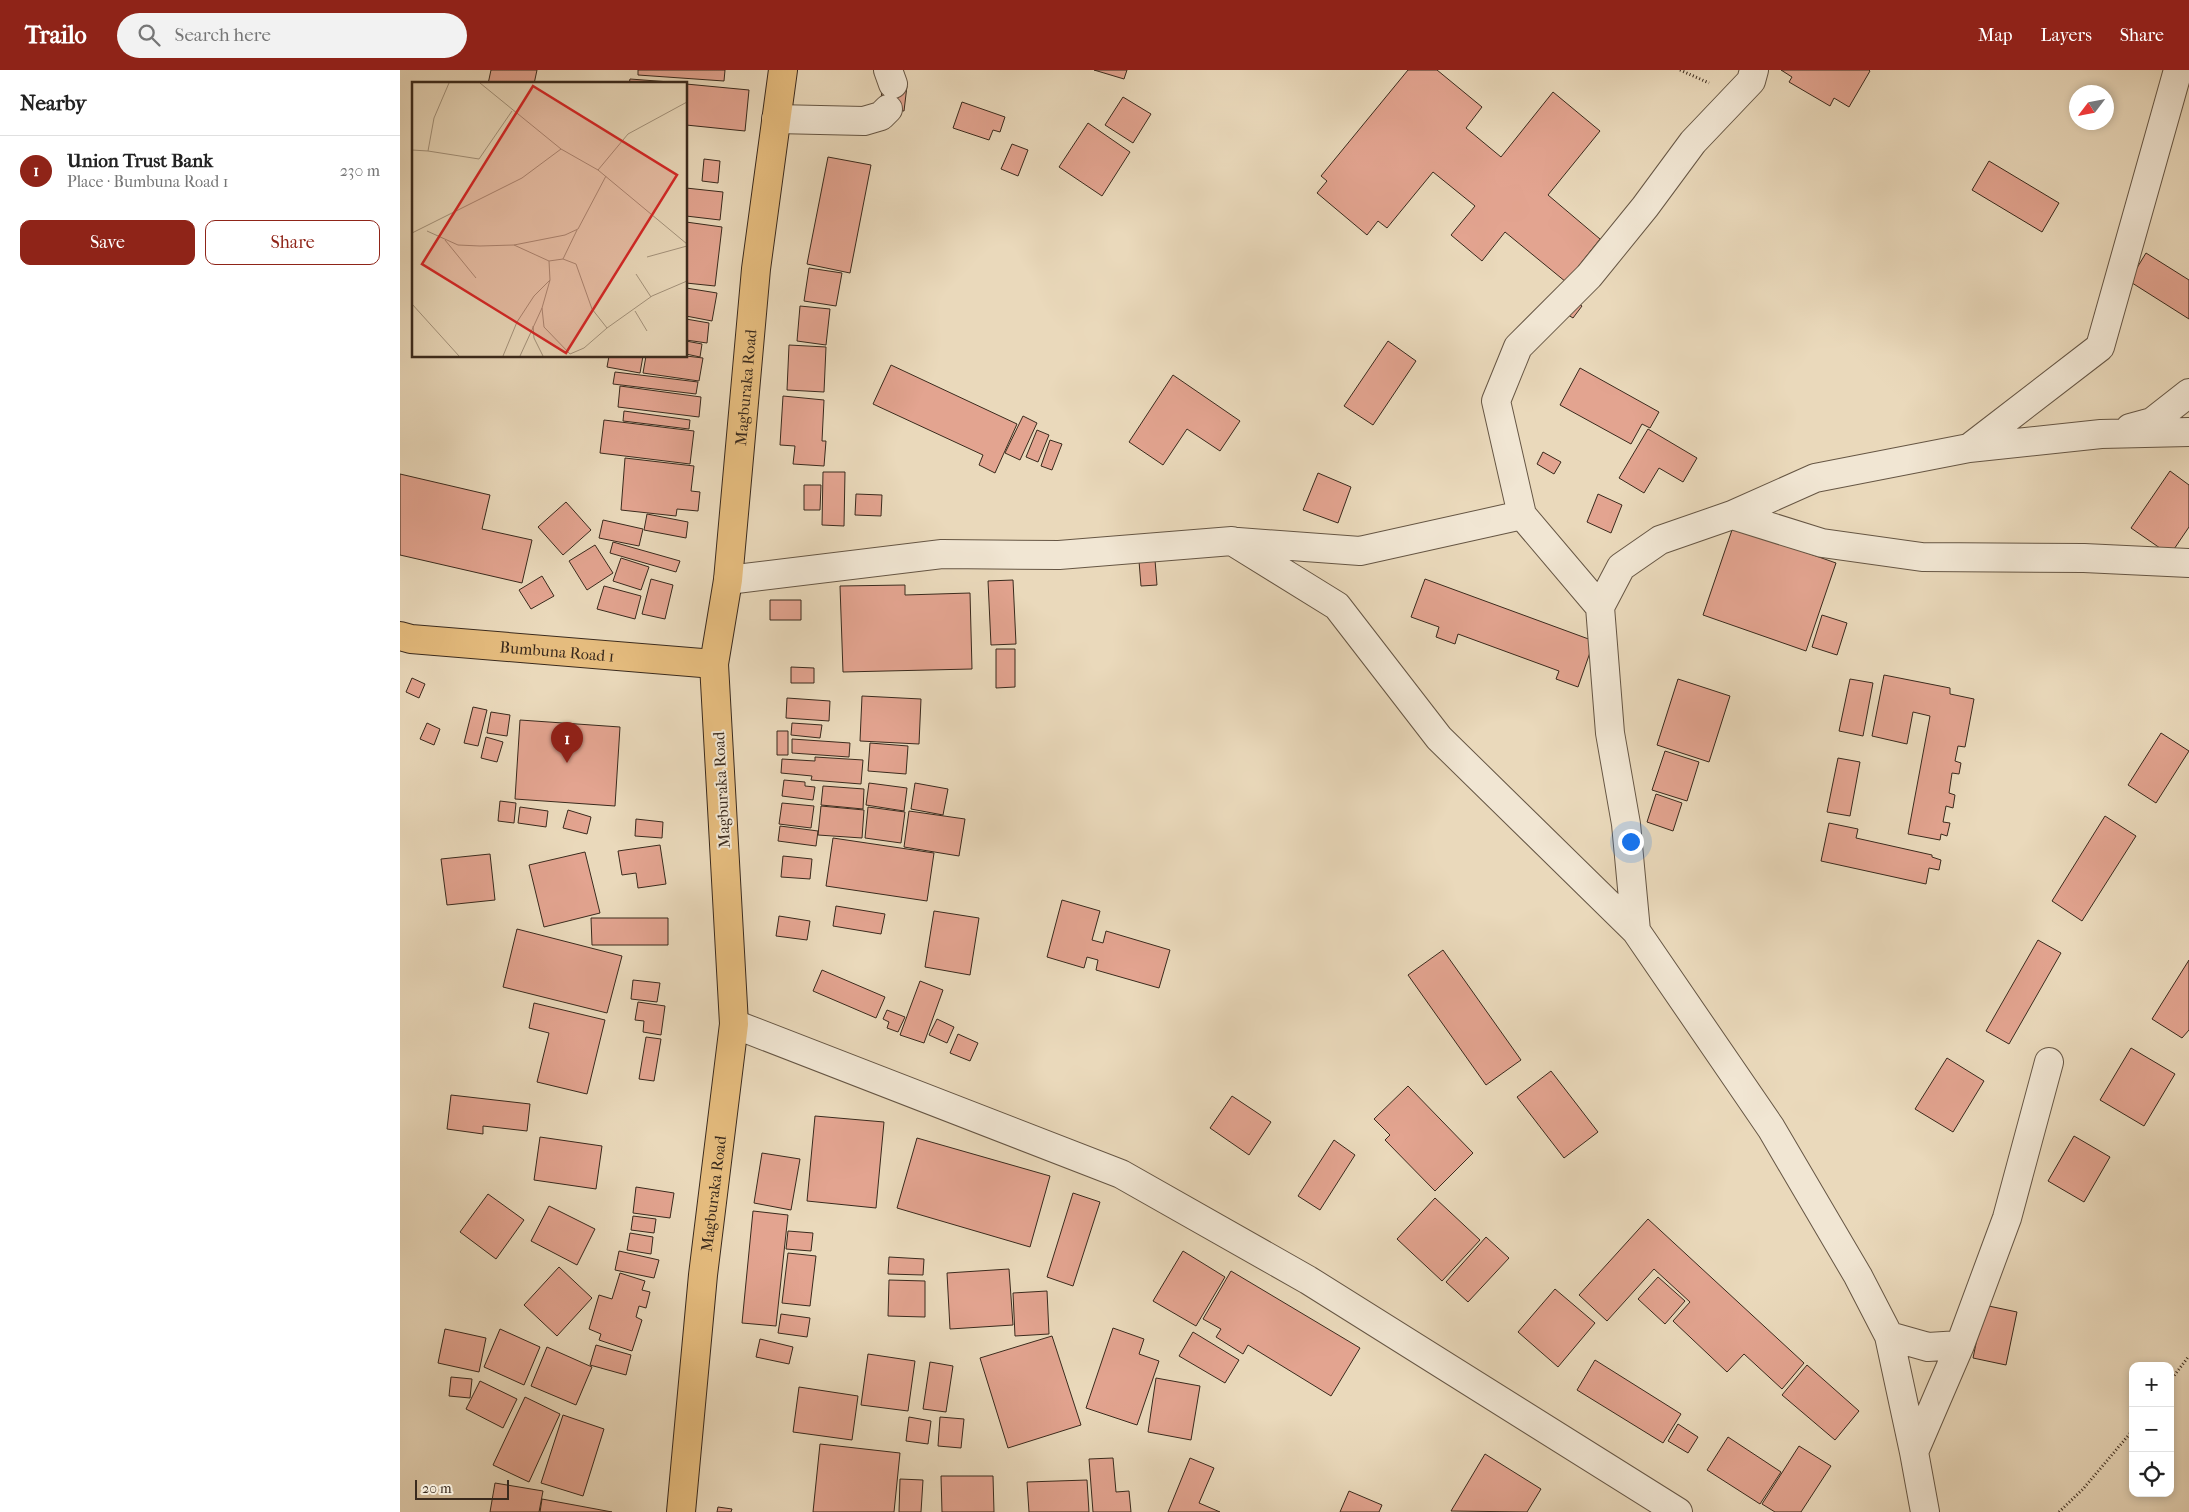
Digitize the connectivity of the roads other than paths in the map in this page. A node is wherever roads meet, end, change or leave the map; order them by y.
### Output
1 (784, 70) edge
2 (1754, 70) edge
3 (2178, 70) edge
4 (890, 88) edge
5 (776, 119) junction
6 (2189, 393) edge
7 (2189, 432) edge
8 (2101, 434) junction
9 (1969, 448) junction
10 (1522, 515) junction
11 (1732, 515) junction
12 (1232, 541) junction
13 (2189, 562) edge
14 (728, 580) junction
15 (1600, 606) junction
16 (400, 636) edge
17 (714, 664) junction
18 (1636, 932) junction
19 (734, 1024) junction
20 (2049, 1062) dead end
21 (1889, 1336) junction
22 (1960, 1345) junction
23 (1914, 1452) junction
24 (681, 1512) edge
25 (1678, 1512) edge
26 (1925, 1512) edge

1 - 5 main road, Magburaka Road
2 - 10 street
3 - 9 street
4 - 5 street
5 - 14 main road, Magburaka Road
6 - 8 street
7 - 8 street
8 - 9 street
9 - 11 street
10 - 12 street
10 - 15 street
11 - 13 street
11 - 15 street
12 - 14 street
12 - 18 street
14 - 17 main road, Magburaka Road
15 - 18 street
16 - 17 main road, Bumbuna Road 1
17 - 19 main road, Magburaka Road
18 - 21 street
19 - 24 main road, Magburaka Road
19 - 25 street
20 - 22 street
21 - 22 street
21 - 23 street
22 - 23 street
23 - 26 street

